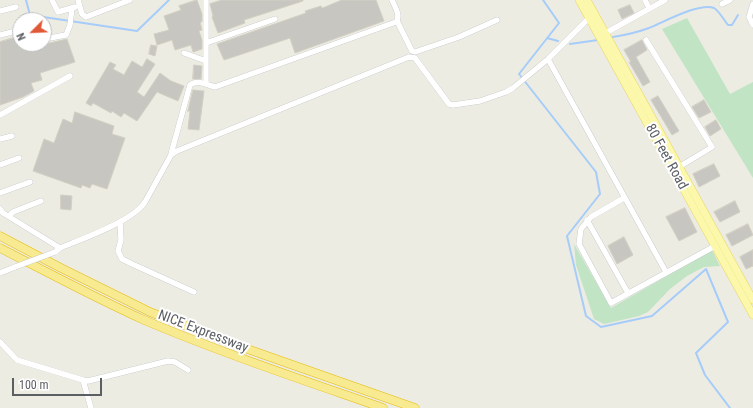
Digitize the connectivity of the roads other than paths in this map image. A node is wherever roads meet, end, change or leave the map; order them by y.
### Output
1 (52, 0) edge
2 (130, 0) edge
3 (206, 0) edge
4 (392, 0) edge
5 (579, 0) edge
6 (587, 0) edge
7 (644, 0) edge
8 (665, 0) edge
9 (730, 0) edge
10 (78, 3) edge
11 (722, 4) dead end
12 (753, 4) edge
13 (16, 7) dead end
14 (72, 8) junction
15 (649, 8) junction
16 (0, 11) edge
17 (589, 18) junction
18 (274, 19) dead end
19 (497, 20) dead end
20 (397, 21) junction
21 (753, 24) edge
22 (12, 32) edge
23 (602, 34) junction
24 (0, 35) edge
25 (52, 38) edge
26 (646, 40) dead end
27 (206, 43) junction
28 (184, 53) dead end
29 (548, 59) junction
30 (206, 61) junction
31 (70, 76) dead end
32 (206, 84) junction
33 (0, 115) edge
34 (12, 136) dead end
35 (0, 139) edge
36 (171, 155) junction
37 (20, 158) dead end
38 (0, 166) edge
39 (679, 167) junction
40 (30, 182) dead end
41 (0, 193) edge
42 (624, 198) junction
43 (41, 201) dead end
44 (0, 209) edge
45 (9, 216) junction
46 (587, 220) junction
47 (120, 222) junction
48 (0, 236) edge
49 (715, 246) junction
50 (0, 248) edge
51 (58, 250) junction
52 (666, 272) junction
53 (0, 273) edge
54 (194, 292) dead end
55 (628, 293) junction
56 (753, 300) edge
57 (753, 315) edge
58 (0, 342) edge
59 (188, 370) dead end
60 (83, 380) junction
61 (92, 408) edge
62 (383, 408) edge
63 (415, 408) edge

1 - 14 street
2 - 10 street
3 - 27 street
4 - 20 street
5 - 17 main road, 80 Feet Road
6 - 23 main road, 80 Feet Road
7 - 15 street
8 - 15 street
9 - 11 street
10 - 14 street
12 - 21 street
13 - 16 street
14 - 25 street
15 - 23 street
17 - 23 main road, 80 Feet Road
17 - 29 street
18 - 27 street
19 - 20 street
20 - 32 street
22 - 24 street
23 - 39 main road, 80 Feet Road
23 - 49 main road, 80 Feet Road
26 - 39 street
27 - 30 street
28 - 30 street
29 - 36 street
29 - 42 street
30 - 32 street
31 - 33 street
32 - 36 street
34 - 35 street
36 - 47 street
37 - 38 street
39 - 56 main road, 80 Feet Road
40 - 41 street
42 - 46 street
42 - 52 street
43 - 45 street
44 - 45 street
45 - 51 street
46 - 55 street
46 - 55 street
47 - 51 street
47 - 54 street
48 - 63 highway, NICE Expressway
49 - 52 street
49 - 57 main road, 80 Feet Road
50 - 62 highway, NICE Expressway
51 - 53 street, bridge
52 - 55 street
58 - 60 street
59 - 60 street
60 - 61 street

